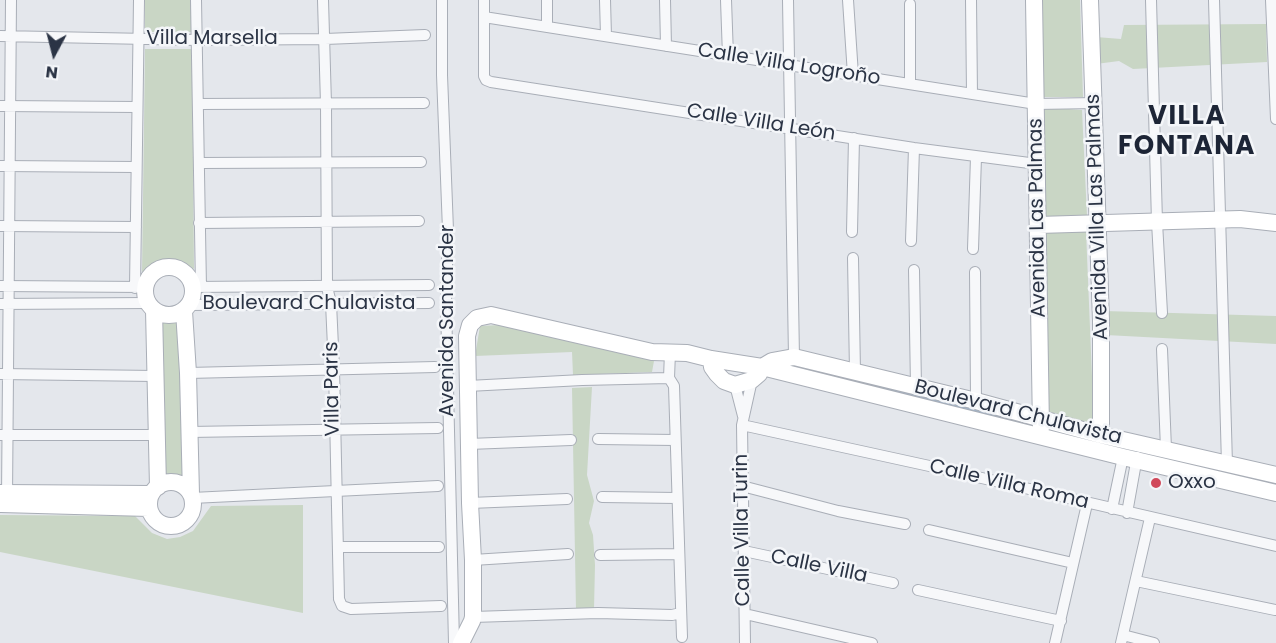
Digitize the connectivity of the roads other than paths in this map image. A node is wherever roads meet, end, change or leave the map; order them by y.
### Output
1 (11, 0) edge
2 (140, 0) edge
3 (196, 0) edge
4 (323, 0) edge
5 (442, 0) edge
6 (483, 0) edge
7 (547, 0) edge
8 (605, 0) edge
9 (665, 0) edge
10 (726, 0) edge
11 (788, 0) edge
12 (848, 0) edge
13 (971, 0) edge
14 (1034, 0) edge
15 (1090, 0) edge
16 (1151, 0) edge
17 (1214, 0) edge
18 (1271, 0) edge
19 (910, 4) dead end
20 (484, 17) junction
21 (547, 27) junction
22 (425, 35) dead end
23 (6, 36) edge
24 (606, 36) junction
25 (139, 39) junction
26 (325, 39) junction
27 (197, 40) junction
28 (666, 46) junction
29 (728, 56) junction
30 (789, 66) junction
31 (853, 75) junction
32 (910, 84) junction
33 (972, 94) junction
34 (424, 103) dead end
35 (1095, 103) junction
36 (198, 104) junction
37 (326, 104) junction
38 (1036, 104) junction
39 (5, 106) edge
40 (137, 107) junction
41 (1276, 119) edge
42 (790, 127) junction
43 (854, 138) junction
44 (914, 148) junction
45 (976, 157) junction
46 (421, 162) dead end
47 (199, 163) junction
48 (326, 163) junction
49 (1037, 164) junction
50 (5, 166) edge
51 (136, 167) junction
52 (419, 220) dead end
53 (1220, 220) junction
54 (327, 222) junction
55 (1157, 222) junction
56 (200, 223) junction
57 (1276, 223) edge
58 (1098, 224) junction
59 (1038, 225) junction
60 (5, 226) edge
61 (136, 227) junction
62 (852, 232) dead end
63 (911, 241) dead end
64 (973, 249) dead end
65 (853, 258) dead end
66 (914, 270) dead end
67 (975, 272) dead end
68 (4, 285) edge
69 (429, 285) dead end
70 (197, 287) junction
71 (327, 287) junction
72 (145, 297) junction
73 (331, 303) junction
74 (429, 303) dead end
75 (4, 304) edge
76 (186, 308) junction
77 (1162, 313) dead end
78 (491, 315) joint
79 (1162, 349) dead end
80 (670, 352) junction
81 (794, 357) junction
82 (711, 359) junction
83 (435, 367) dead end
84 (334, 369) junction
85 (855, 372) junction
86 (188, 373) junction
87 (4, 374) edge
88 (757, 374) junction
89 (155, 376) junction
90 (669, 378) junction
91 (735, 385) junction
92 (468, 386) junction
93 (916, 387) junction
94 (976, 402) junction
95 (1040, 419) junction
96 (743, 421) junction
97 (334, 428) junction
98 (438, 428) dead end
99 (189, 432) junction
100 (4, 435) edge
101 (156, 435) junction
102 (1101, 435) junction
103 (1041, 436) junction
104 (598, 439) dead end
105 (571, 440) dead end
106 (675, 440) junction
107 (469, 444) junction
108 (1140, 444) junction
109 (1166, 449) junction
110 (1129, 459) junction
111 (1227, 464) junction
112 (1276, 475) edge
113 (438, 486) dead end
114 (742, 486) junction
115 (336, 490) junction
116 (1276, 493) edge
117 (153, 496) junction
118 (192, 496) junction
119 (602, 497) dead end
120 (677, 498) junction
121 (4, 499) edge
122 (567, 499) dead end
123 (470, 503) junction
124 (1087, 504) junction
125 (1112, 509) junction
126 (1127, 513) junction
127 (1150, 518) junction
128 (905, 524) dead end
129 (929, 530) dead end
130 (1276, 546) edge
131 (338, 547) junction
132 (439, 547) dead end
133 (744, 551) junction
134 (568, 554) dead end
135 (678, 554) junction
136 (600, 555) dead end
137 (473, 560) junction
138 (1073, 563) junction
139 (1136, 580) junction
140 (893, 582) dead end
141 (918, 590) dead end
142 (441, 606) dead end
143 (1275, 610) edge
144 (681, 613) junction
145 (745, 614) junction
146 (472, 616) junction
147 (1061, 621) junction
148 (682, 637) dead end
149 (1122, 639) edge
150 (454, 643) edge
151 (461, 643) edge
152 (745, 643) edge
153 (872, 643) edge
154 (1055, 643) edge
155 (1154, 643) edge

1 - 23 street
2 - 25 street
3 - 27 street
4 - 26 street, Villa Paris
5 - 150 street, Avenida Santander
6 - 20 street
7 - 21 street
8 - 24 street
9 - 28 street
10 - 29 street
11 - 30 street
12 - 31 street
13 - 33 street
14 - 38 street, Avenida Las Palmas
15 - 35 street, Avenida Villa Las Palmas
16 - 55 street
17 - 53 street
18 - 41 street
19 - 32 street
20 - 21 street, Calle Villa Logroño
20 - 42 street, Calle Villa León
21 - 24 street, Calle Villa Logroño
22 - 26 street, Villa Marsella
23 - 25 street, Villa Marsella
23 - 39 street
24 - 28 street, Calle Villa Logroño
25 - 27 street, Villa Marsella
25 - 40 street
26 - 27 street, Villa Marsella
26 - 37 street, Villa Paris
27 - 36 street
28 - 29 street, Calle Villa Logroño
29 - 30 street, Calle Villa Logroño
30 - 31 street, Calle Villa Logroño
30 - 42 street
31 - 32 street, Calle Villa Logroño
32 - 33 street, Calle Villa Logroño
33 - 38 street, Calle Villa Logroño
34 - 37 street
35 - 38 street, Calle Villa Logroño
35 - 58 street, Avenida Villa Las Palmas
36 - 37 street
36 - 47 street
37 - 48 street, Villa Paris
38 - 49 street, Avenida Las Palmas
39 - 40 street
39 - 50 street
40 - 51 street
42 - 43 street, Calle Villa León
42 - 81 street
43 - 44 street, Calle Villa León
43 - 62 street
44 - 45 street, Calle Villa León
44 - 63 street
45 - 49 street, Calle Villa León
45 - 64 street
46 - 48 street
47 - 48 street
47 - 56 street
48 - 54 street, Villa Paris
49 - 59 street, Avenida Las Palmas
50 - 51 street
50 - 60 street
51 - 61 street
52 - 54 street
53 - 55 street
53 - 57 street
53 - 111 street
54 - 56 street
54 - 71 street, Villa Paris
55 - 58 street
55 - 77 street
56 - 70 street
58 - 59 street
58 - 102 street, Avenida Villa Las Palmas
59 - 95 street, Avenida Las Palmas
60 - 61 street
60 - 68 street
61 - 72 street
65 - 85 street
66 - 93 street
67 - 94 street
68 - 72 street, Boulevard Chulavista
68 - 75 street
69 - 71 street, Boulevard Chulavista
70 - 71 street, Boulevard Chulavista
70 - 72 street, Boulevard Chulavista
70 - 76 street, Boulevard Chulavista
71 - 73 street, Villa Paris
72 - 75 street, Boulevard Chulavista
72 - 76 street, Boulevard Chulavista
72 - 89 street
73 - 74 street, Boulevard Chulavista
73 - 76 street, Boulevard Chulavista
73 - 84 street, Villa Paris
75 - 87 street
76 - 86 street
78 - 80 street, Boulevard Chulavista
78 - 92 street, Avenida Santander
79 - 109 street
80 - 82 street, Boulevard Chulavista
80 - 90 street
81 - 85 street, Boulevard Chulavista
81 - 88 street, Boulevard Chulavista
82 - 88 street, Boulevard Chulavista
82 - 91 street
83 - 84 street
84 - 86 street
84 - 97 street, Villa Paris
85 - 93 street, Boulevard Chulavista
86 - 99 street
87 - 89 street
87 - 100 street
88 - 91 street, Boulevard Chulavista
88 - 96 street, Calle Villa Turin
88 - 103 street, Boulevard Chulavista
89 - 101 street
90 - 92 street
90 - 106 street
91 - 96 street, Calle Villa Turin
92 - 107 street
93 - 94 street, Boulevard Chulavista
94 - 95 street, Boulevard Chulavista
95 - 102 street, Boulevard Chulavista
95 - 103 street, Avenida Las Palmas
96 - 114 street, Calle Villa Turin
96 - 124 street, Calle Villa Roma
97 - 98 street
97 - 99 street
97 - 115 street, Villa Paris
99 - 118 street
100 - 101 street
100 - 121 street
101 - 117 street
102 - 108 street, Boulevard Chulavista
103 - 110 street, Boulevard Chulavista
104 - 106 street
105 - 107 street
106 - 120 street
107 - 123 street
108 - 109 street, Boulevard Chulavista
108 - 110 street
109 - 111 street, Boulevard Chulavista
110 - 116 street, Boulevard Chulavista
110 - 125 street
110 - 126 street
111 - 112 street, Boulevard Chulavista
113 - 115 street
114 - 128 street
114 - 133 street, Calle Villa Turin
115 - 118 street
115 - 131 street, Villa Paris
117 - 118 street
117 - 118 street
117 - 121 street
119 - 120 street
120 - 135 street
122 - 123 street
123 - 137 street
124 - 125 street, Calle Villa Roma
124 - 138 street
125 - 126 street, Calle Villa Roma
126 - 127 street, Calle Villa Roma
127 - 130 street, Calle Villa Roma
127 - 139 street
129 - 138 street
131 - 132 street
131 - 142 street, Villa Paris
133 - 140 street, Calle Villa
133 - 145 street, Calle Villa Turin
134 - 137 street
135 - 136 street
135 - 144 street
137 - 146 street
138 - 147 street
139 - 143 street
139 - 149 street
141 - 147 street
144 - 146 street
144 - 148 street
145 - 152 street, Calle Villa Turin
145 - 153 street
146 - 151 street
147 - 154 street
149 - 155 street

